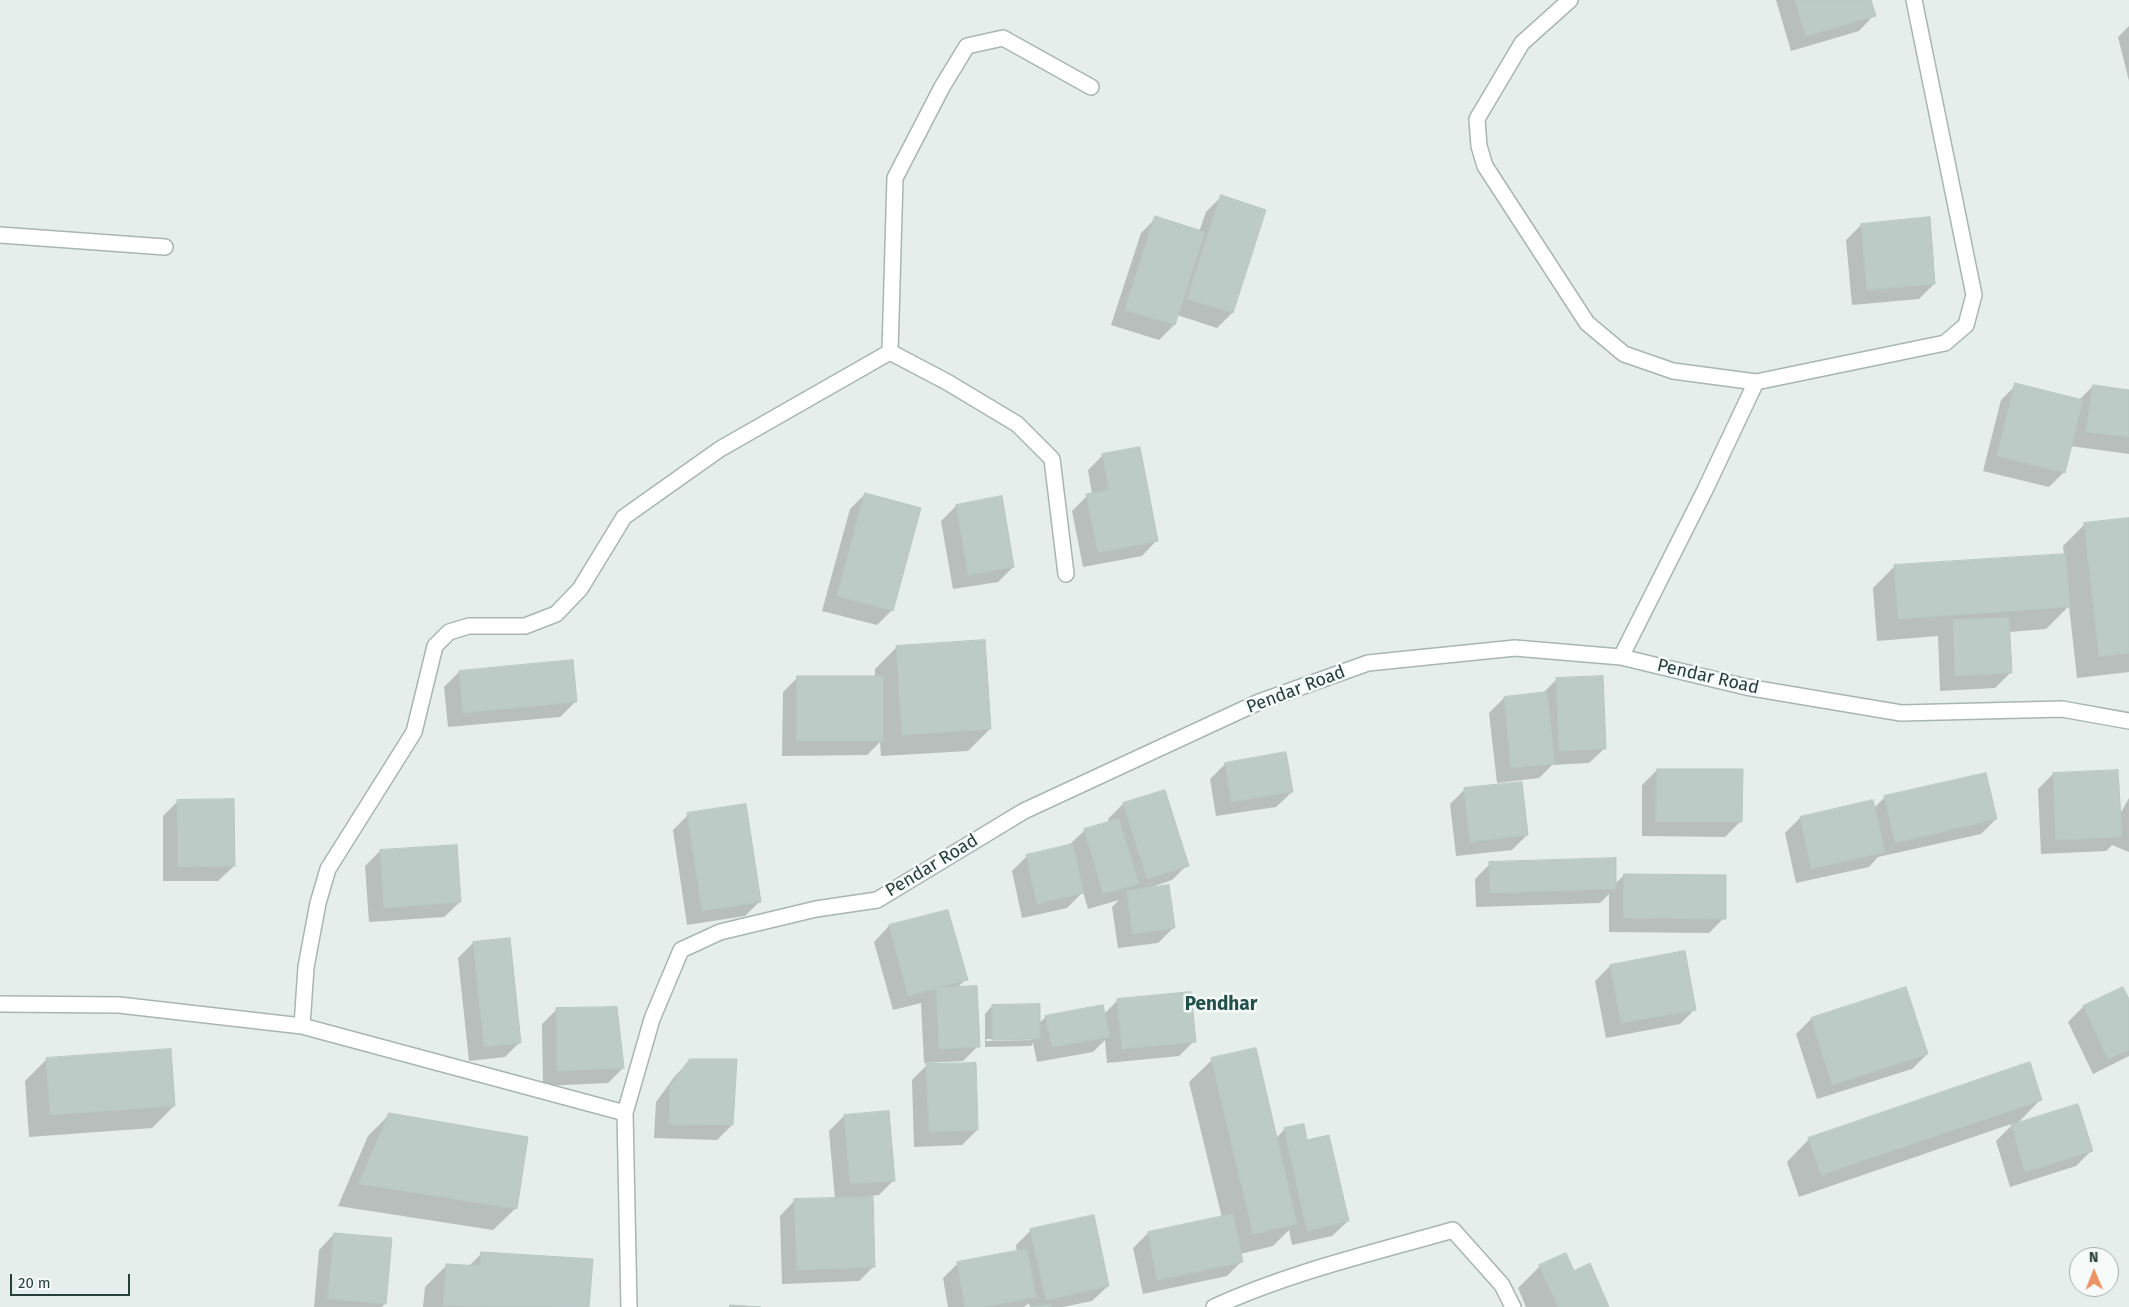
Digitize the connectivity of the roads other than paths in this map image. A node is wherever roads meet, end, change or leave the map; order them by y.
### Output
1 (1570, 0) edge
2 (1914, 0) edge
3 (1091, 87) dead end
4 (0, 235) edge
5 (165, 247) dead end
6 (890, 352) junction
7 (1756, 382) junction
8 (1066, 574) dead end
9 (1621, 657) junction
10 (2129, 721) edge
11 (0, 1004) edge
12 (302, 1026) junction
13 (626, 1113) junction
14 (629, 1307) edge
15 (1214, 1307) edge
16 (1513, 1307) edge

1 - 7 street
2 - 7 street
3 - 6 street
4 - 5 street
6 - 8 street
6 - 12 street
7 - 9 street
9 - 10 street, Pendar Road
9 - 13 street, Pendar Road
11 - 12 street
12 - 13 street
13 - 14 street, Pendar Road
15 - 16 street

